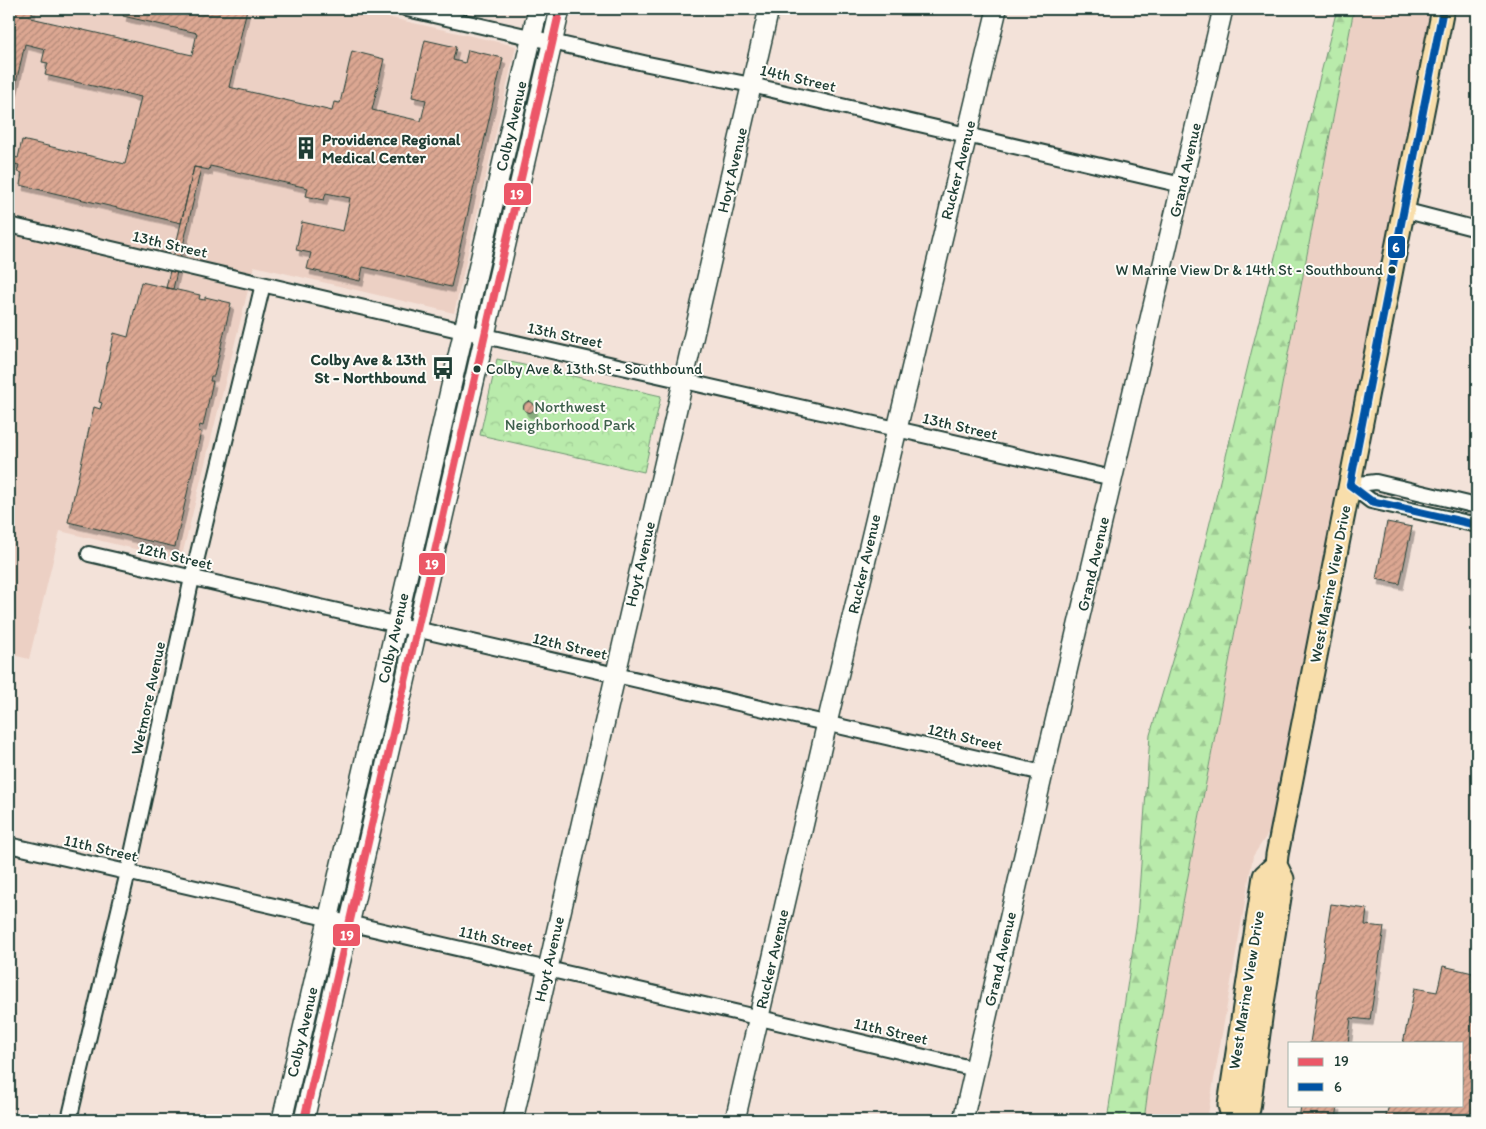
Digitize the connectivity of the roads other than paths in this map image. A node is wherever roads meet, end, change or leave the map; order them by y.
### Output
1 (407, 9) edge
2 (538, 9) edge
3 (560, 9) edge
4 (769, 9) edge
5 (997, 9) edge
6 (1223, 9) edge
7 (1443, 9) edge
8 (532, 37) junction
9 (553, 42) junction
10 (752, 85) junction
11 (967, 135) junction
12 (1182, 185) junction
13 (1403, 210) junction
14 (9, 225) edge
15 (1477, 229) edge
16 (263, 284) junction
17 (463, 331) junction
18 (484, 336) junction
19 (684, 380) junction
20 (896, 429) junction
21 (1113, 478) junction
22 (1350, 484) junction
23 (1477, 506) edge
24 (1477, 525) edge
25 (89, 554) dead end
26 (192, 578) junction
27 (396, 625) junction
28 (417, 629) junction
29 (615, 674) junction
30 (827, 723) junction
31 (1043, 773) junction
32 (9, 845) edge
33 (1276, 865) junction
34 (128, 872) junction
35 (329, 918) junction
36 (350, 923) junction
37 (547, 968) junction
38 (759, 1017) junction
39 (975, 1069) junction
40 (68, 1120) edge
41 (282, 1120) edge
42 (304, 1120) edge
43 (513, 1120) edge
44 (735, 1120) edge
45 (963, 1120) edge
46 (1233, 1120) edge
47 (1241, 1120) edge

1 - 8 street, 14th Street
2 - 8 street, Colby Avenue
3 - 9 street, Colby Avenue
4 - 10 street, Hoyt Avenue
5 - 11 street, Rucker Avenue
6 - 12 street, Grand Avenue
7 - 13 main road, West Marine View Drive
8 - 9 street, 14th Street
8 - 17 street, Colby Avenue
9 - 10 street, 14th Street
9 - 18 street, Colby Avenue
10 - 11 street, 14th Street
10 - 19 street, Hoyt Avenue
11 - 12 street, 14th Street
11 - 20 street, Rucker Avenue
12 - 21 street, Grand Avenue
13 - 15 street
13 - 22 main road, West Marine View Drive
14 - 16 street, 13th Street
16 - 17 street, 13th Street
16 - 26 street, Wetmore Avenue
17 - 18 street, 13th Street
17 - 27 street, Colby Avenue
18 - 19 street, 13th Street
18 - 28 street, Colby Avenue
19 - 20 street, 13th Street
19 - 29 street, Hoyt Avenue
20 - 21 street, 13th Street
20 - 30 street, Rucker Avenue
21 - 31 street, Grand Avenue
22 - 23 street
22 - 24 street
22 - 33 main road, West Marine View Drive
25 - 26 street, 12th Street
26 - 27 street, 12th Street
26 - 34 street, Wetmore Avenue
27 - 28 street, 12th Street
27 - 35 street, Colby Avenue
28 - 29 street, 12th Street
28 - 36 street, Colby Avenue
29 - 30 street, 12th Street
29 - 37 street, Hoyt Avenue
30 - 31 street, 12th Street
30 - 38 street, Rucker Avenue
31 - 39 street, Grand Avenue
32 - 34 street, 11th Street
33 - 46 main road, West Marine View Drive
33 - 47 main road, West Marine View Drive
34 - 35 street, 11th Street
34 - 40 street, Wetmore Avenue
35 - 36 street, 11th Street
35 - 41 street, Colby Avenue
36 - 37 street, 11th Street
36 - 42 street, Colby Avenue
37 - 38 street, 11th Street
37 - 43 street, Hoyt Avenue
38 - 39 street, 11th Street
38 - 44 street, Rucker Avenue
39 - 45 street, Grand Avenue

